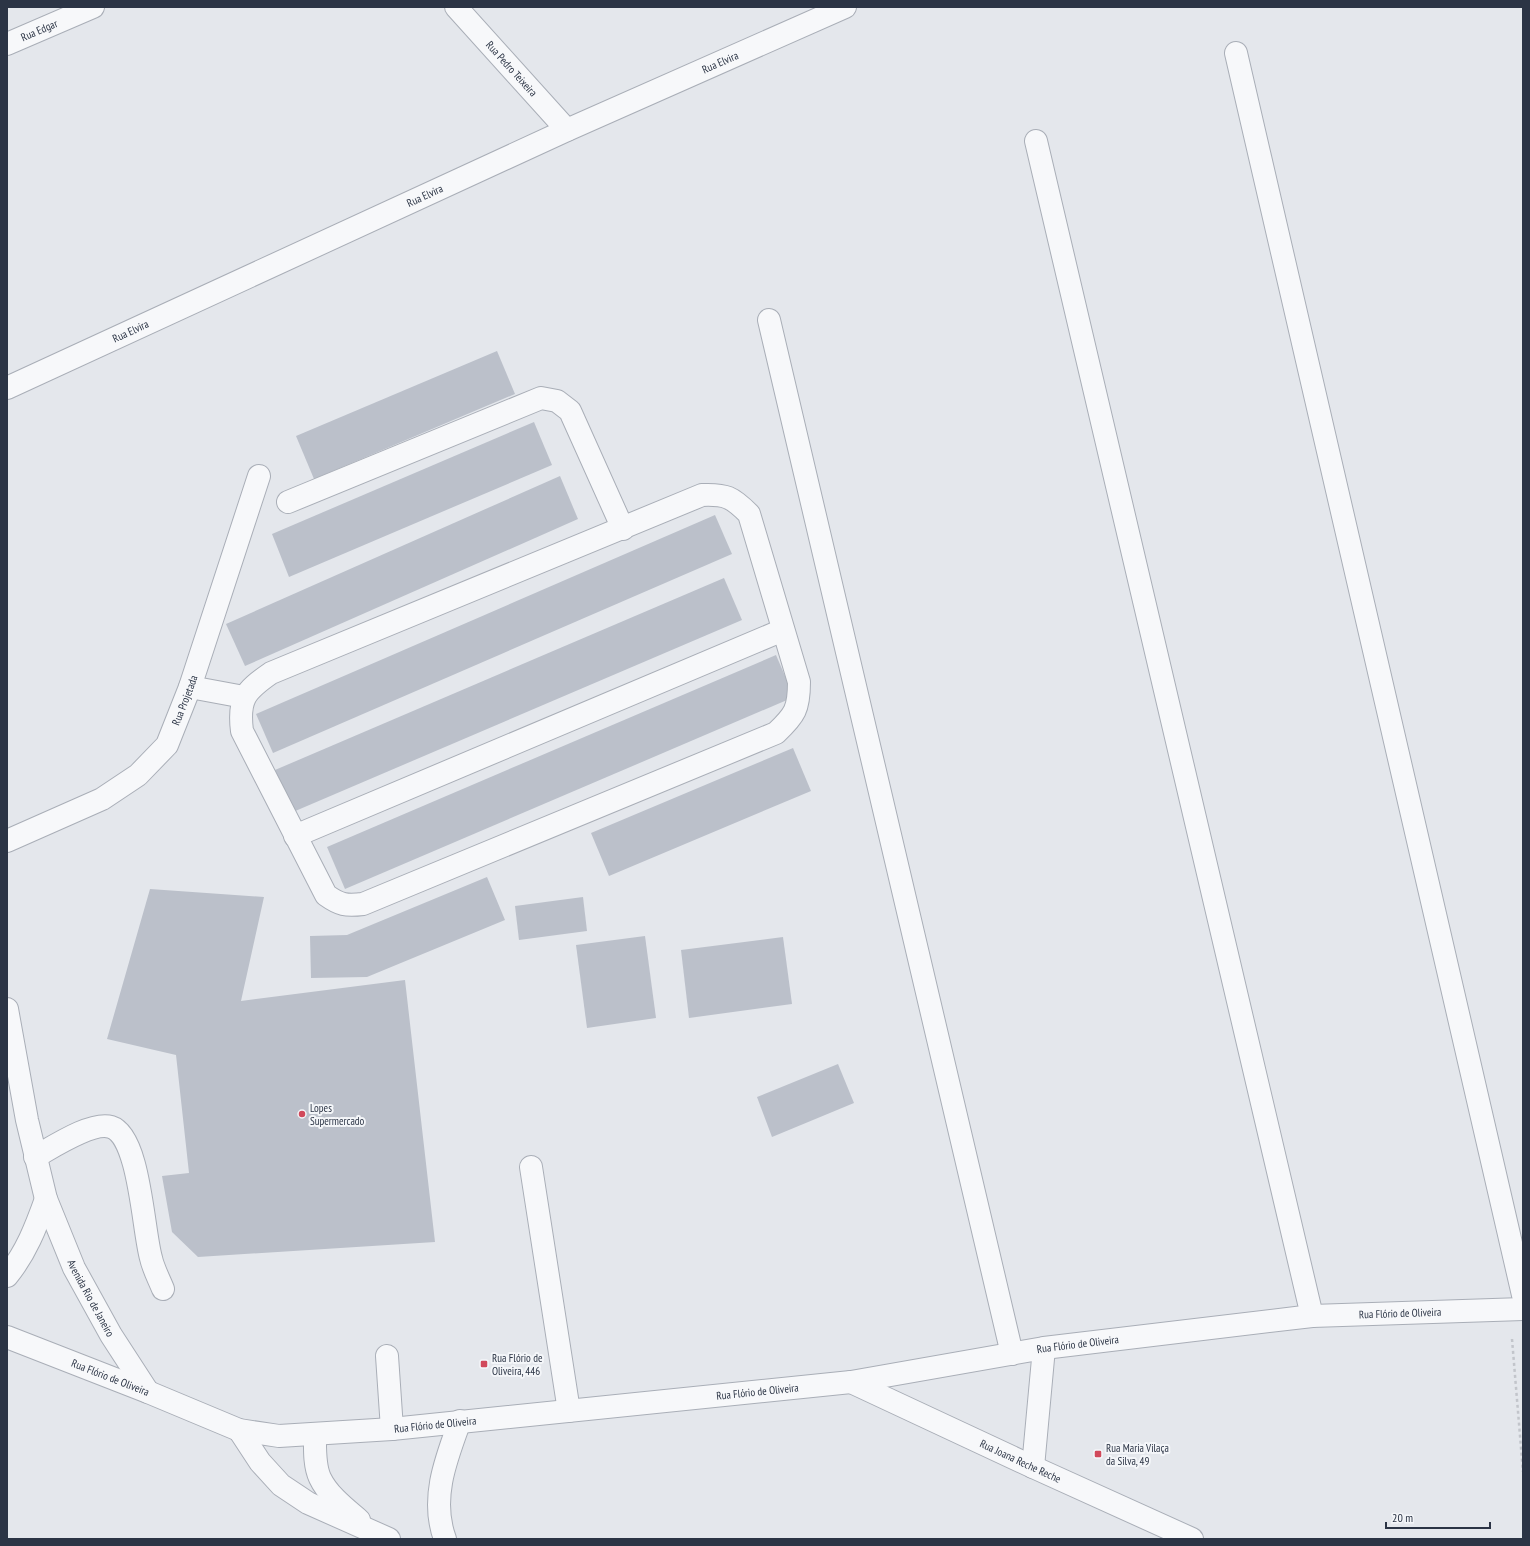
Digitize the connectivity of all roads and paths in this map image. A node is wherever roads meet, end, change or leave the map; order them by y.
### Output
1 (93, 7) edge
2 (456, 7) edge
3 (845, 7) edge
4 (7, 44) edge
5 (1236, 53) dead end
6 (567, 130) junction
7 (1036, 141) dead end
8 (769, 320) dead end
9 (7, 388) edge
10 (259, 476) dead end
11 (288, 502) dead end
12 (622, 528) junction
13 (783, 630) junction
14 (190, 687) junction
15 (244, 697) junction
16 (295, 836) junction
17 (7, 841) edge
18 (7, 1009) edge
19 (36, 1156) junction
20 (531, 1167) dead end
21 (46, 1199) junction
22 (7, 1276) edge
23 (163, 1289) dead end
24 (1518, 1305) edge
25 (1312, 1316) junction
26 (7, 1337) edge
27 (1044, 1348) junction
28 (1012, 1354) junction
29 (387, 1356) dead end
30 (851, 1382) junction
31 (148, 1392) junction
32 (569, 1411) junction
33 (460, 1421) junction
34 (392, 1429) junction
35 (239, 1430) junction
36 (315, 1434) junction
37 (1033, 1467) junction
38 (1523, 1472) edge
39 (380, 1534) edge
40 (445, 1539) edge
41 (1192, 1539) edge

1 - 4 street, Rua Edgar
2 - 6 street, Rua Pedro Teixeira
3 - 6 street, Rua Elvira
5 - 24 street
6 - 9 street, Rua Elvira
7 - 25 street
8 - 28 street
10 - 14 street, Rua Projetada
11 - 12 street
12 - 13 street
12 - 15 street
13 - 16 street
13 - 16 street
14 - 15 street
14 - 17 street, Rua Projetada
15 - 16 street
18 - 19 street, Avenida Rio de Janeiro
19 - 21 street, Avenida Rio de Janeiro
19 - 23 street
20 - 32 street
21 - 22 street
21 - 31 street, Avenida Rio de Janeiro
24 - 25 street, Rua Flório de Oliveira
24 - 38 path
25 - 27 street, Rua Flório de Oliveira
26 - 31 street, Rua Flório de Oliveira
27 - 28 street, Rua Flório de Oliveira
27 - 37 street
28 - 30 street, Rua Flório de Oliveira
29 - 34 street
30 - 32 street, Rua Flório de Oliveira
30 - 37 street, Rua Joana Reche Reche
31 - 35 street, Rua Flório de Oliveira
32 - 33 street, Rua Flório de Oliveira
33 - 34 street, Rua Flório de Oliveira
33 - 40 street
34 - 36 street, Rua Flório de Oliveira
35 - 36 street, Rua Flório de Oliveira
35 - 39 street
36 - 39 street
37 - 41 street, Rua Joana Reche Reche

